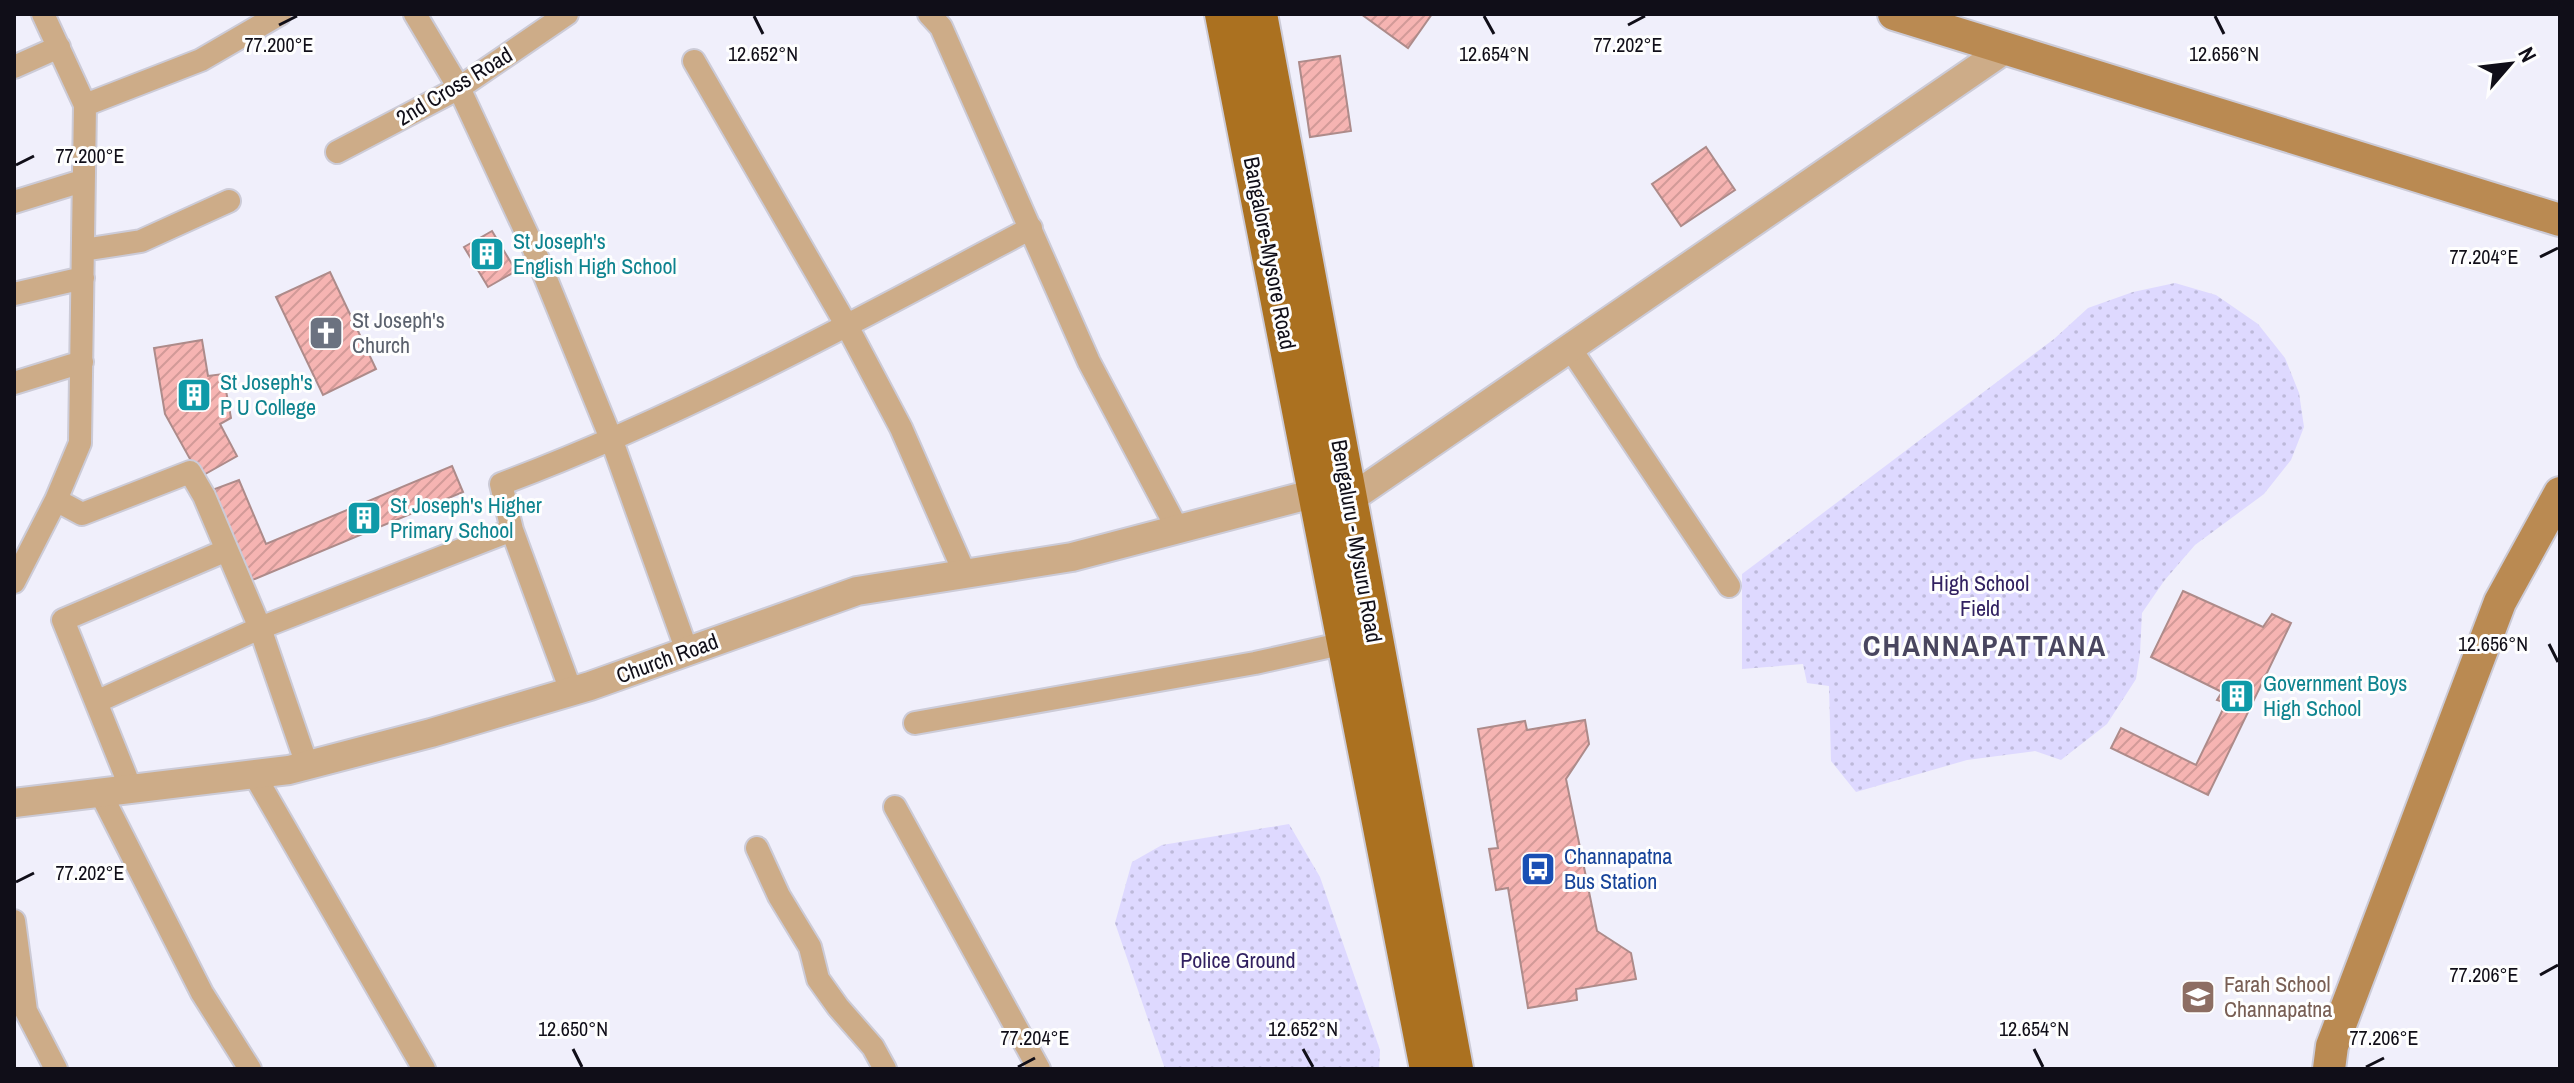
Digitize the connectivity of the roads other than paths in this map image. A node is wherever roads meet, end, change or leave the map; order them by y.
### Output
1 (280, 14) edge
2 (415, 14) edge
3 (567, 14) edge
4 (1223, 14) edge
5 (1259, 14) edge
6 (1894, 14) edge
7 (940, 18) edge
8 (55, 26) edge
9 (2007, 48) junction
10 (694, 61) dead end
11 (14, 67) edge
12 (459, 88) junction
13 (85, 105) junction
14 (337, 152) dead end
15 (82, 181) junction
16 (229, 201) dead end
17 (14, 202) edge
18 (2560, 220) edge
19 (1031, 228) junction
20 (83, 250) junction
21 (83, 278) junction
22 (14, 294) edge
23 (847, 326) junction
24 (1570, 348) junction
25 (82, 362) junction
26 (14, 383) edge
27 (612, 441) junction
28 (2560, 493) edge
29 (1333, 496) junction
30 (56, 500) junction
31 (512, 530) junction
32 (1178, 530) junction
33 (227, 550) junction
34 (965, 574) junction
35 (14, 582) edge
36 (1729, 586) dead end
37 (260, 628) junction
38 (1345, 643) junction
39 (687, 651) junction
40 (571, 691) junction
41 (96, 702) junction
42 (1375, 719) junction
43 (915, 723) dead end
44 (307, 765) junction
45 (255, 776) junction
46 (131, 789) junction
47 (101, 794) junction
48 (14, 803) edge
49 (895, 807) dead end
50 (757, 848) dead end
51 (14, 921) edge
52 (20, 1014) edge
53 (56, 1069) edge
54 (250, 1069) edge
55 (424, 1069) edge
56 (885, 1069) edge
57 (1039, 1069) edge
58 (1447, 1069) edge
59 (2329, 1069) edge

1 - 13 street
2 - 12 street
3 - 12 street, 2nd Cross Road
4 - 29 main road, Bangalore-Mysore Road
5 - 29 main road, Bengaluru - Mysuru Road
6 - 9 main road
7 - 19 street
8 - 11 street
8 - 13 street
9 - 18 main road
9 - 24 street, Church Road
10 - 23 street
12 - 14 street, 2nd Cross Road
12 - 27 street
13 - 15 street
15 - 17 street
15 - 20 street
16 - 20 street
19 - 23 street
19 - 32 street
20 - 21 street
21 - 22 street
21 - 25 street
23 - 27 street
23 - 34 street
24 - 29 street, Church Road
24 - 36 street
25 - 26 street
25 - 30 street
27 - 31 street
27 - 39 street
28 - 59 main road
29 - 32 street, Church Road
29 - 38 main road, Bengaluru - Mysuru Road
29 - 42 main road, Bengaluru - Mysuru Road
30 - 33 street
30 - 35 street
31 - 37 street
31 - 40 street
32 - 34 street, Church Road
33 - 37 street
33 - 41 street
34 - 39 street, Church Road
37 - 41 street
37 - 44 street
38 - 42 main road, Bengaluru - Mysuru Road
38 - 43 street
39 - 40 street, Church Road
40 - 44 street, Church Road
41 - 46 street
42 - 58 main road, Bengaluru - Mysuru Road
44 - 45 street, Church Road
45 - 46 street, Church Road
45 - 55 street
46 - 47 street, Church Road
47 - 48 street, Church Road
47 - 54 street
49 - 57 street
50 - 56 street
51 - 52 street
52 - 53 street

